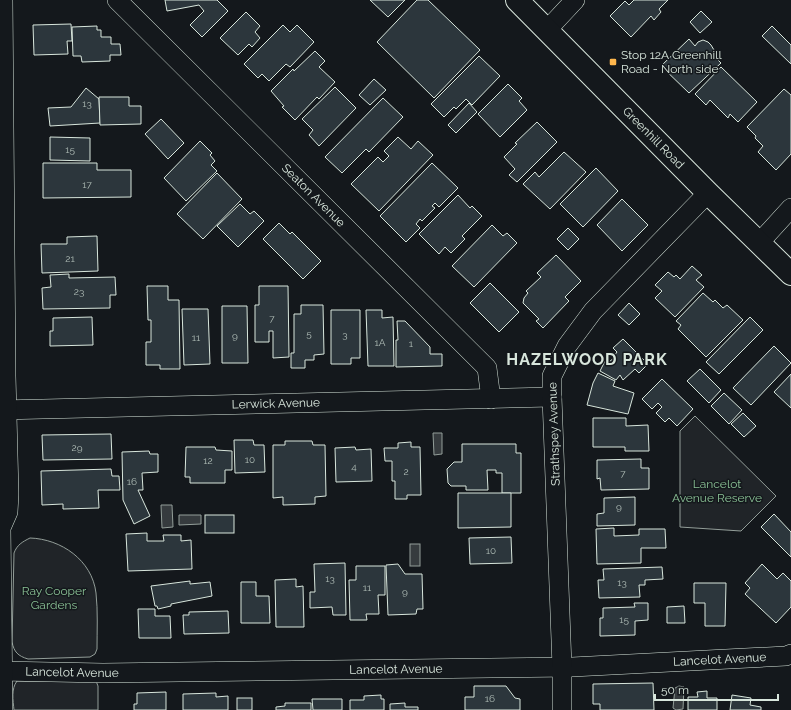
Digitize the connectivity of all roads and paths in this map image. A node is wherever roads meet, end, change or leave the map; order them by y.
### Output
1 (4, 0) edge
2 (117, 0) edge
3 (517, 0) edge
4 (575, 0) edge
5 (547, 30) junction
6 (708, 193) junction
7 (791, 208) edge
8 (759, 243) junction
9 (791, 274) edge
10 (552, 397) junction
11 (491, 399) junction
12 (3, 410) edge
13 (1, 527) edge
14 (789, 658) edge
15 (562, 667) junction
16 (2, 671) edge
17 (3, 710) edge
18 (562, 710) edge

1 - 12 street
2 - 11 street, Seaton Avenue
3 - 5 main road, Greenhill Road
4 - 5 street
5 - 6 main road, Greenhill Road
6 - 8 main road, Greenhill Road
6 - 10 street, Strathspey Avenue
7 - 8 street
8 - 9 main road, Greenhill Road
10 - 11 street, Lerwick Avenue
10 - 15 street, Strathspey Avenue
11 - 12 street, Lerwick Avenue
12 - 13 street
13 - 16 street
14 - 15 street, Lancelot Avenue
15 - 16 street, Lancelot Avenue
15 - 18 street, Strathspey Avenue
16 - 17 street

